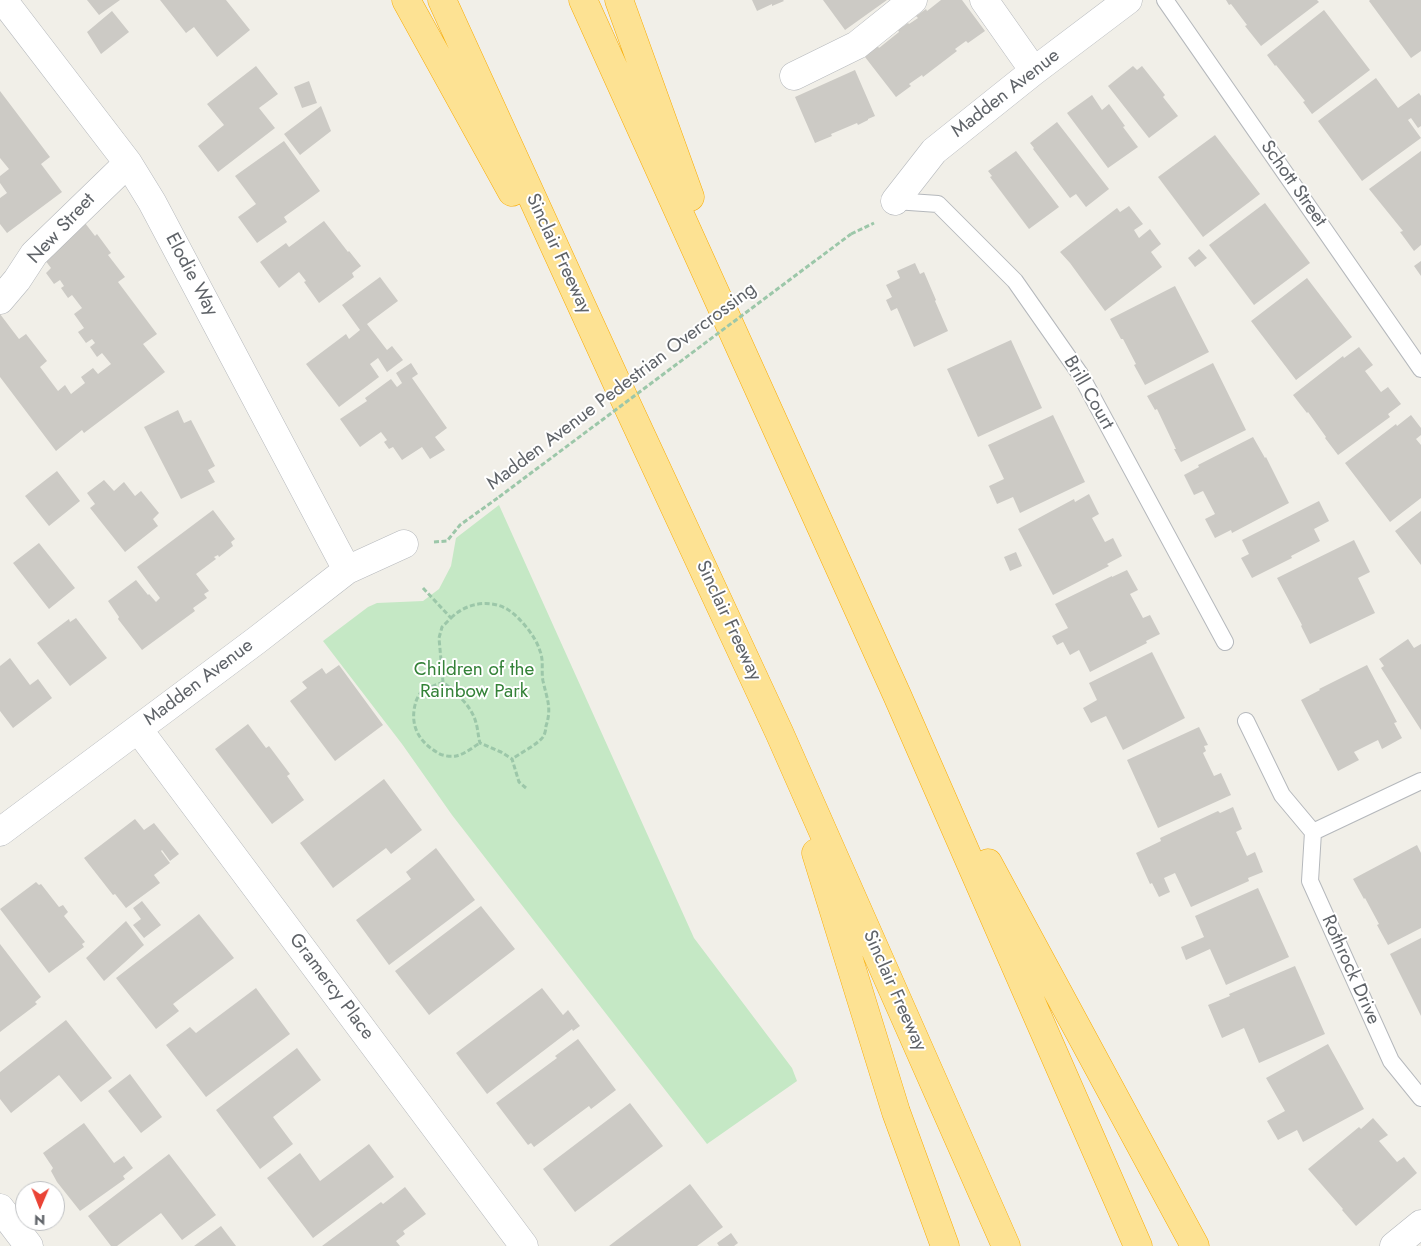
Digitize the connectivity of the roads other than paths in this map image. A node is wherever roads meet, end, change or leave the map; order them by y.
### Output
1 (3, 0) edge
2 (406, 0) edge
3 (442, 0) edge
4 (583, 0) edge
5 (619, 0) edge
6 (913, 0) edge
7 (984, 0) edge
8 (1128, 0) edge
9 (1165, 0) edge
10 (1034, 71) junction
11 (794, 76) dead end
12 (128, 162) junction
13 (896, 201) joint
14 (0, 300) edge
15 (1421, 369) edge
16 (616, 381) junction
17 (757, 385) junction
18 (404, 544) road end
19 (347, 570) junction
20 (1225, 642) dead end
21 (897, 695) junction
22 (1246, 721) dead end
23 (138, 729) junction
24 (779, 732) junction
25 (1421, 782) edge
26 (0, 832) edge
27 (1313, 832) junction
28 (1421, 1098) edge
29 (0, 1208) edge
30 (1421, 1224) edge
31 (29, 1246) edge
32 (524, 1246) edge
33 (945, 1246) edge
34 (1006, 1246) edge
35 (1138, 1246) edge
36 (1196, 1246) edge
37 (1394, 1246) edge

1 - 12 street, Elodie Way
2 - 16 highway
3 - 16 highway, Sinclair Freeway
4 - 17 highway
5 - 17 highway
6 - 11 street
7 - 10 street
8 - 10 street, Madden Avenue
9 - 15 lane, Schott Street
10 - 13 street, Madden Avenue
12 - 14 street, New Street
12 - 19 street, Elodie Way
13 - 20 lane, Brill Court
16 - 24 highway, Sinclair Freeway
17 - 21 highway
18 - 19 street, Madden Avenue
19 - 23 street, Madden Avenue
21 - 35 highway
21 - 36 highway
22 - 27 lane
23 - 26 street, Madden Avenue
23 - 32 street, Gramercy Place
24 - 33 highway
24 - 34 highway, Sinclair Freeway
25 - 27 lane
27 - 28 lane, Rothrock Drive
29 - 31 street
30 - 37 street

